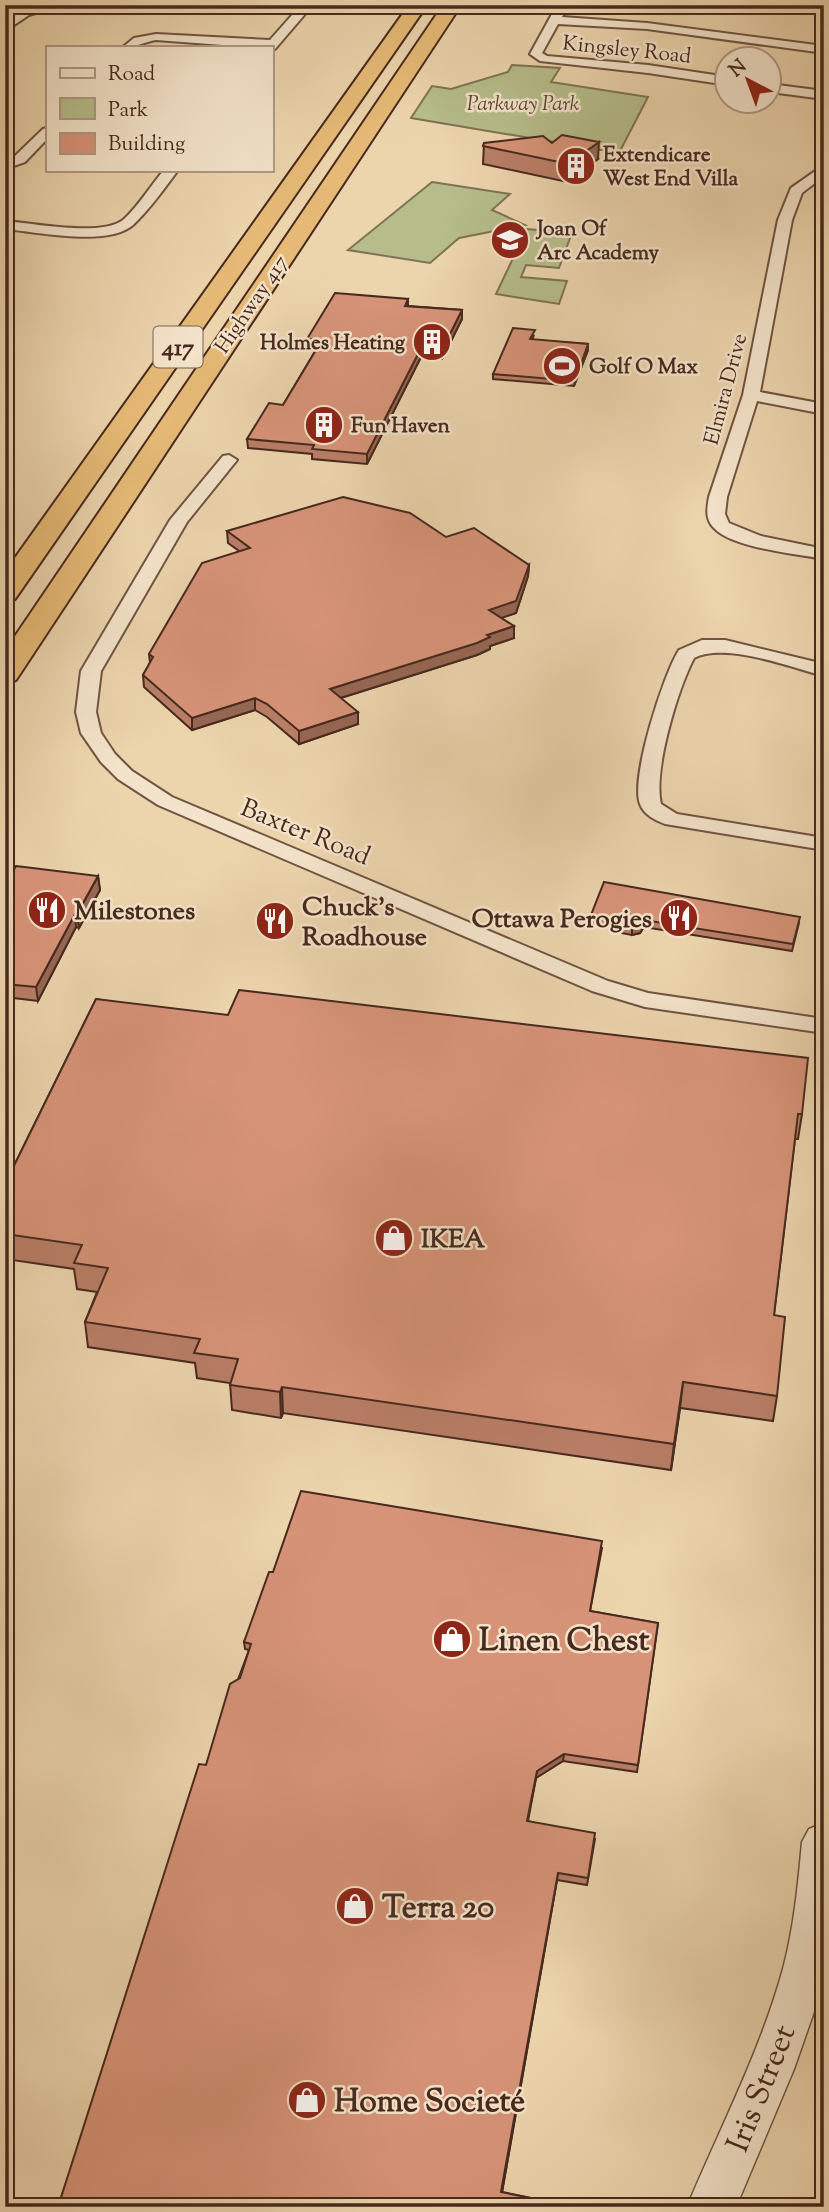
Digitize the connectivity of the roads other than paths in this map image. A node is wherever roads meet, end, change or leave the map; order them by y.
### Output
1 (57, 5) edge
2 (273, 5) edge
3 (418, 5) edge
4 (452, 5) edge
5 (563, 5) edge
6 (792, 5) edge
7 (37, 6) edge
8 (824, 10) edge
9 (554, 20) junction
10 (5, 28) edge
11 (130, 46) edge
12 (272, 46) edge
13 (824, 50) edge
14 (714, 79) edge
15 (784, 90) edge
16 (824, 95) edge
17 (46, 133) edge
18 (5, 165) edge
19 (824, 169) edge
20 (168, 172) edge
21 (5, 225) edge
22 (751, 395) junction
23 (824, 409) edge
24 (229, 460) dead end
25 (824, 554) edge
26 (5, 593) edge
27 (824, 670) edge
28 (5, 674) edge
29 (824, 844) edge
30 (824, 1026) edge
31 (823, 1866) edge
32 (711, 2207) edge

1 - 7 street
2 - 12 street
3 - 26 highway, 417
4 - 28 highway, Highway 417 / 417
5 - 9 street, Kingsley Road
6 - 8 street
7 - 10 street
9 - 13 street
9 - 14 street, Kingsley Road
11 - 12 street
15 - 16 street
17 - 18 street
19 - 22 street, Elmira Drive
20 - 21 street
22 - 23 street
22 - 25 street, Elmira Drive
24 - 30 street, Baxter Road
27 - 29 street
31 - 32 street, Iris Street

